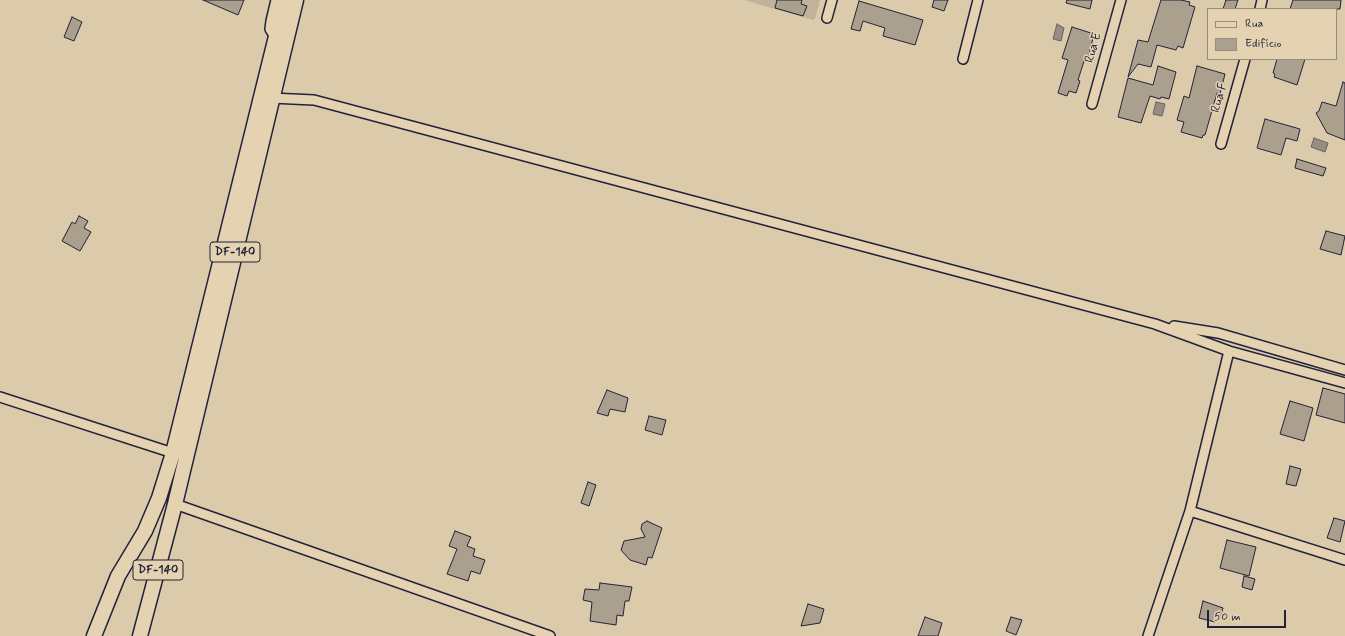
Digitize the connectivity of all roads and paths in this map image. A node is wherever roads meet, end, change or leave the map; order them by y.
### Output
1 (276, 0) edge
2 (285, 0) edge
3 (296, 0) edge
4 (832, 0) edge
5 (978, 0) edge
6 (1121, 0) edge
7 (826, 18) dead end
8 (274, 37) junction
9 (963, 58) dead end
10 (1245, 60) edge
11 (271, 98) junction
12 (1092, 104) dead end
13 (1220, 144) dead end
14 (1154, 324) junction
15 (1229, 351) junction
16 (1345, 370) edge
17 (1345, 383) edge
18 (0, 396) edge
19 (172, 453) junction
20 (175, 504) junction
21 (1190, 511) junction
22 (1345, 560) edge
23 (94, 636) edge
24 (140, 636) edge
25 (550, 636) edge
26 (1148, 636) edge

1 - 8 street
2 - 8 main road, DF-140
3 - 11 main road, DF-140
4 - 7 street
5 - 9 street
6 - 12 street, Rua E
8 - 19 main road, DF-140
10 - 13 street, Rua F
11 - 14 street
11 - 20 main road, DF-140
14 - 15 street
14 - 16 street
15 - 17 street
15 - 21 street
18 - 19 street
19 - 23 main road, DF-140
20 - 24 main road, DF-140
20 - 25 street
21 - 22 street
21 - 26 street

